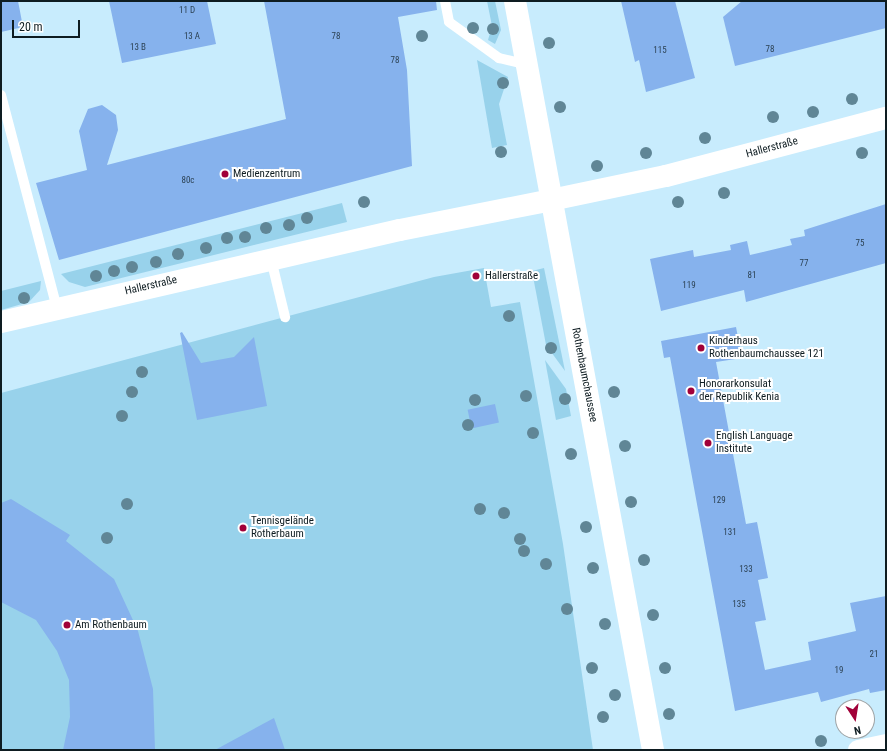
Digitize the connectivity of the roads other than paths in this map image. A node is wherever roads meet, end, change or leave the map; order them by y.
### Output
1 (445, 1) edge
2 (515, 1) edge
3 (525, 64) junction
4 (1, 95) edge
5 (886, 118) edge
6 (551, 200) junction
7 (271, 259) junction
8 (58, 308) junction
9 (285, 317) dead end
10 (1, 322) edge
11 (886, 744) edge
12 (653, 750) edge
13 (858, 750) edge

1 - 3 lane
2 - 3 main road, Rothenbaumchaussee
3 - 6 main road, Rothenbaumchaussee
4 - 8 lane
5 - 6 main road, Hallerstraße
6 - 7 main road, Hallerstraße
6 - 12 main road, Rothenbaumchaussee
7 - 8 main road, Hallerstraße
7 - 9 lane
8 - 10 main road, Hallerstraße
11 - 13 street

